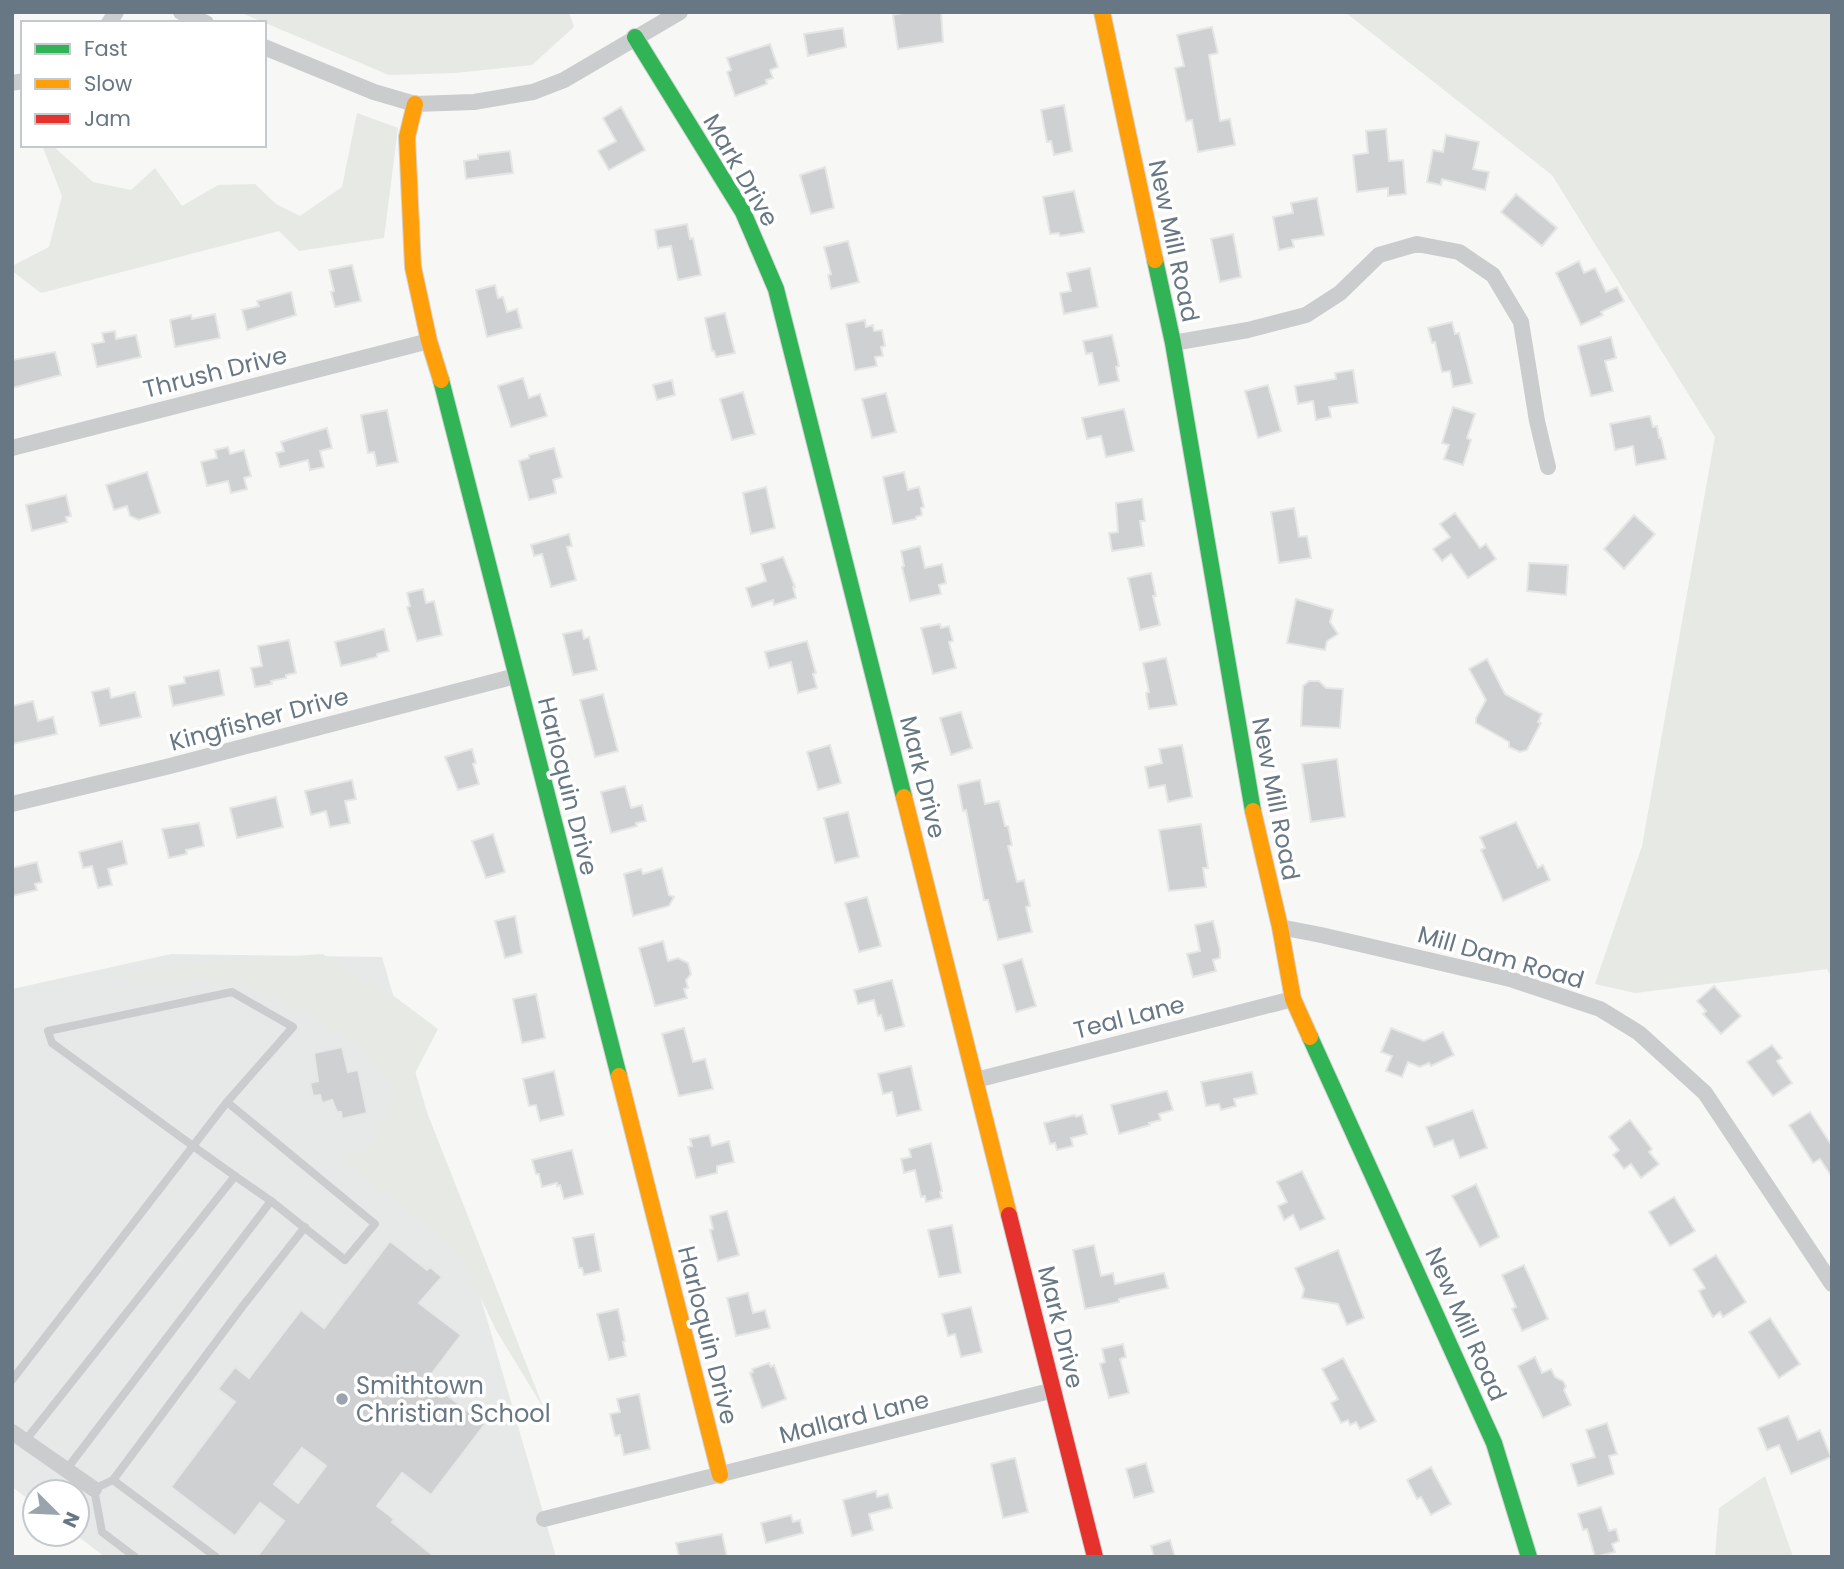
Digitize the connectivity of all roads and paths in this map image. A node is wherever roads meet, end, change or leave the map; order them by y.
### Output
1 (181, 12) edge
2 (680, 12) edge
3 (1102, 12) edge
4 (201, 21) edge
5 (635, 37) junction
6 (266, 48) edge
7 (415, 104) junction
8 (429, 341) junction
9 (1172, 343) junction
10 (12, 448) edge
11 (1548, 467) dead end
12 (516, 676) junction
13 (12, 804) edge
14 (1280, 927) junction
15 (1293, 999) junction
16 (976, 1080) junction
17 (227, 1101) junction
18 (193, 1146) junction
19 (235, 1176) junction
20 (271, 1201) junction
21 (305, 1227) junction
22 (1832, 1284) edge
23 (12, 1380) edge
24 (1054, 1390) junction
25 (18, 1436) edge
26 (66, 1470) junction
27 (720, 1475) junction
28 (113, 1480) junction
29 (93, 1489) junction
30 (544, 1519) dead end
31 (135, 1557) edge
32 (216, 1557) edge
33 (1096, 1557) edge
34 (1530, 1557) edge

1 - 4 street
2 - 5 street
3 - 9 street, New Mill Road
5 - 7 street
5 - 16 street, Mark Drive
6 - 7 street
7 - 8 street, Harloquin Drive
8 - 10 street, Thrush Drive
8 - 12 street, Harloquin Drive
9 - 11 street
9 - 14 street, New Mill Road
12 - 13 street, Kingfisher Drive
12 - 27 street, Harloquin Drive
14 - 15 street, New Mill Road
14 - 22 street, Mill Dam Road
15 - 16 street, Teal Lane
15 - 34 street, New Mill Road
16 - 24 street, Mark Drive
17 - 18 lane
17 - 18 lane
17 - 21 lane
18 - 19 lane
18 - 23 lane
19 - 20 lane
19 - 25 lane
20 - 21 lane
20 - 26 lane
21 - 28 lane
24 - 27 street, Mallard Lane
24 - 33 street, Mark Drive
25 - 26 street
26 - 29 street
27 - 30 street, Mallard Lane
28 - 29 lane
28 - 32 lane
29 - 31 lane

